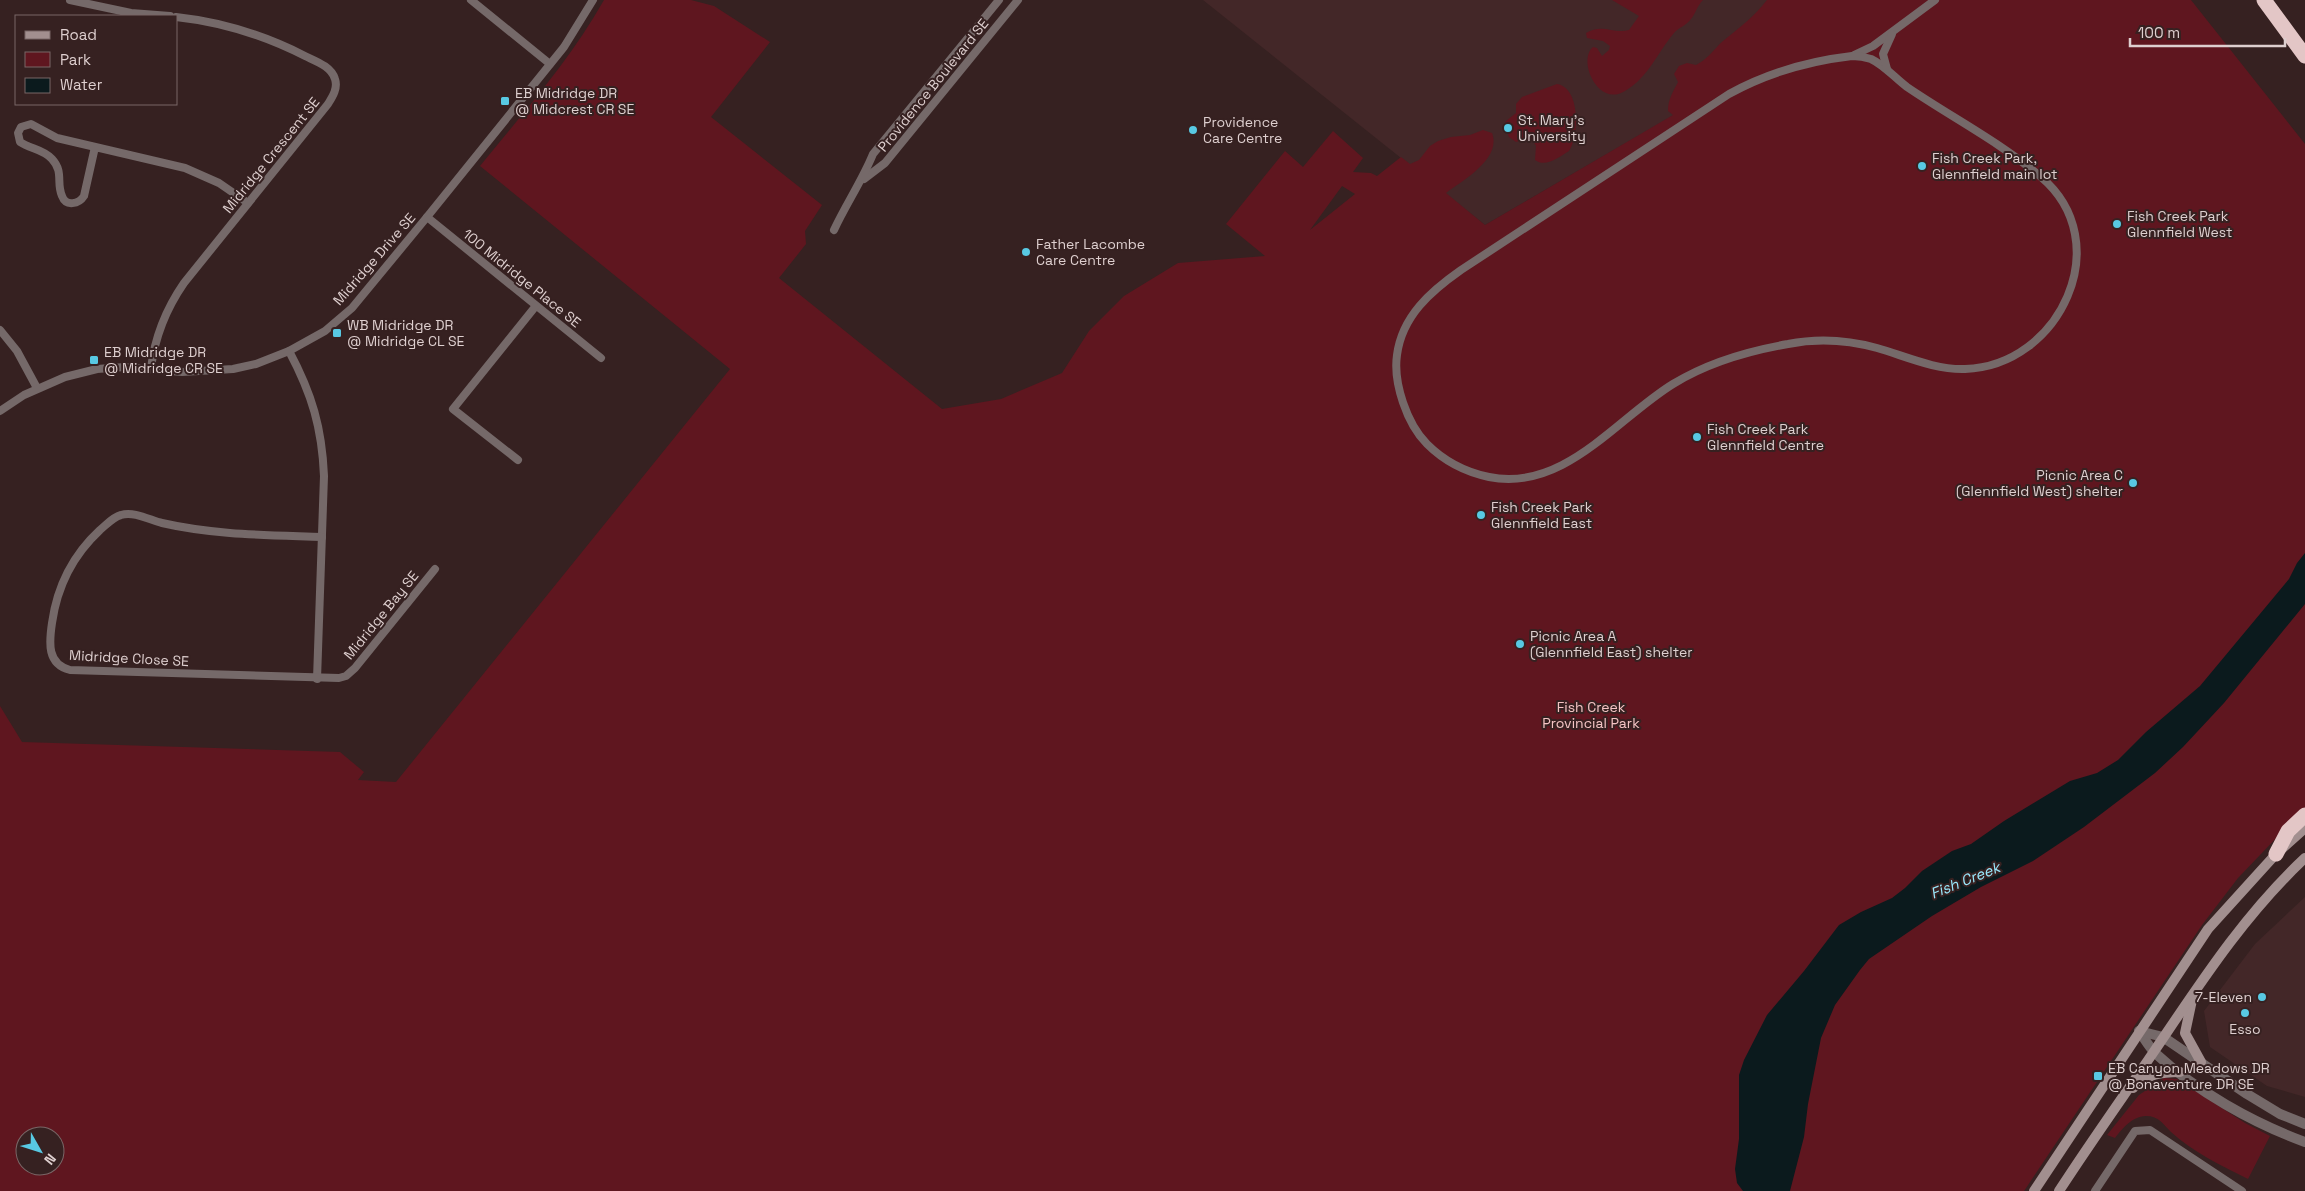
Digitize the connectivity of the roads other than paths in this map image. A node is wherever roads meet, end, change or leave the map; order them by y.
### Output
1 (70, 0) edge
2 (471, 0) edge
3 (594, 0) edge
4 (999, 0) edge
5 (1018, 0) edge
6 (1935, 0) edge
7 (2264, 0) edge
8 (90, 3) edge
9 (157, 15) edge
10 (178, 17) edge
11 (1896, 28) junction
12 (1852, 56) junction
13 (2305, 56) edge
14 (550, 64) junction
15 (1893, 76) junction
16 (95, 147) junction
17 (862, 180) junction
18 (248, 203) junction
19 (427, 217) junction
20 (834, 230) dead end
21 (536, 306) junction
22 (0, 330) edge
23 (289, 351) junction
24 (601, 358) dead end
25 (151, 368) junction
26 (37, 388) junction
27 (0, 410) edge
28 (518, 460) dead end
29 (322, 537) junction
30 (435, 569) dead end
31 (317, 679) junction
32 (2305, 815) edge
33 (2305, 828) edge
34 (2276, 854) junction
35 (2305, 858) edge
36 (2193, 994) junction
37 (2139, 1031) junction
38 (2163, 1038) junction
39 (2154, 1051) junction
40 (2201, 1062) junction
41 (2180, 1072) junction
42 (2118, 1102) junction
43 (2305, 1124) edge
44 (2305, 1142) edge
45 (2034, 1191) edge
46 (2059, 1191) edge
47 (2095, 1191) edge
48 (2242, 1191) edge

1 - 8 street
2 - 14 street
3 - 14 street, Midridge Drive SE
4 - 17 street, Providence Boulevard SE
5 - 17 street, Providence Boulevard SE
6 - 11 street
7 - 13 highway
8 - 9 street
10 - 18 street, Midridge Crescent SE
11 - 12 street
11 - 15 street
12 - 15 street
12 - 15 street
14 - 19 street, Midridge Drive SE
16 - 16 street
16 - 18 street
17 - 20 street, Providence Boulevard SE
18 - 25 street, Midridge Crescent SE
19 - 21 street, 100 Midridge Place SE
19 - 23 street, Midridge Drive SE
21 - 24 street, 100 Midridge Place SE
21 - 28 street
22 - 26 street
23 - 25 street, Midridge Drive SE
23 - 29 street
25 - 26 street, Midridge Drive SE
26 - 27 street, Midridge Drive SE
29 - 31 street
29 - 31 street, Midridge Close SE
30 - 31 street, Midridge Bay SE
32 - 34 highway
33 - 34 main road
34 - 37 main road
35 - 36 main road
36 - 38 main road
36 - 40 main road
37 - 38 street
37 - 39 street
37 - 45 main road
38 - 39 main road
38 - 40 street
39 - 41 street
39 - 42 main road
40 - 43 street
41 - 42 main road
41 - 44 street
42 - 46 main road
47 - 48 street

